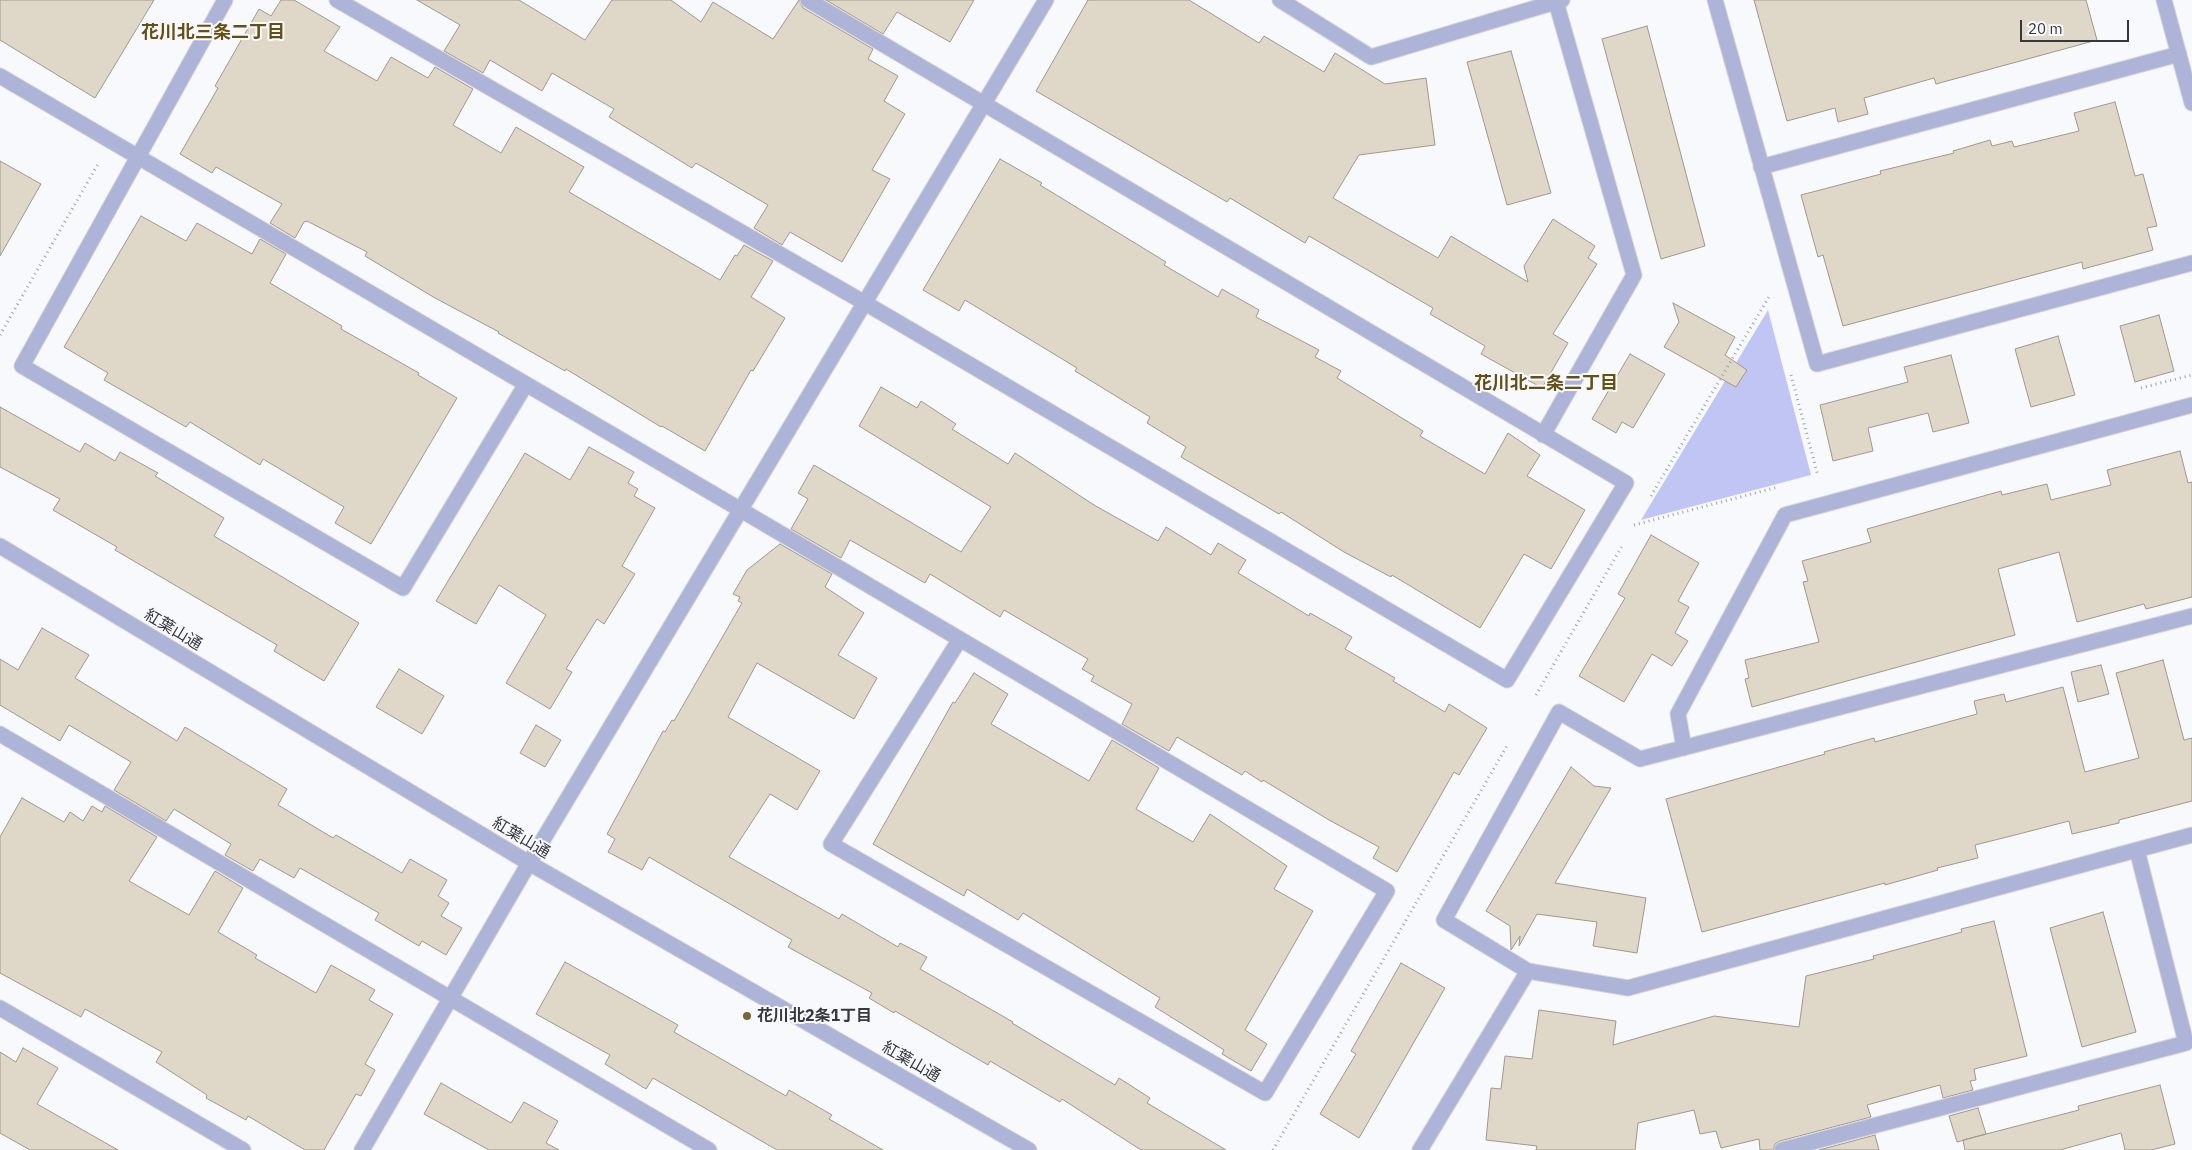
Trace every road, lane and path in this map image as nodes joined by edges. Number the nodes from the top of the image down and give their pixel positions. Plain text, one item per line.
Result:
1 (225, 0) edge
2 (337, 0) edge
3 (808, 0) edge
4 (1046, 0) edge
5 (1280, 0) edge
6 (1715, 0) edge
7 (2164, 0) edge
8 (1559, 1) edge
9 (2179, 54) junction
10 (1, 80) edge
11 (2192, 103) edge
12 (984, 105) junction
13 (138, 157) junction
14 (99, 163) dead end
15 (1761, 167) junction
16 (2192, 264) edge
17 (865, 303) junction
18 (0, 335) edge
19 (526, 384) junction
20 (2192, 405) edge
21 (1543, 435) junction
22 (741, 510) junction
23 (0, 546) edge
24 (2192, 616) edge
25 (960, 639) junction
26 (1507, 680) junction
27 (1559, 712) junction
28 (0, 734) edge
29 (1684, 748) junction
30 (2192, 835) edge
31 (2137, 850) junction
32 (529, 863) junction
33 (1387, 891) junction
34 (1444, 920) junction
35 (1528, 971) junction
36 (451, 999) junction
37 (0, 1008) edge
38 (243, 1150) edge
39 (362, 1150) edge
40 (709, 1150) edge
41 (1029, 1150) edge
42 (1420, 1150) edge
43 (1782, 1150) edge

1 - 13 street
2 - 17 street
3 - 12 street
4 - 12 street
5 - 8 street
6 - 15 street
7 - 9 street
8 - 21 street
9 - 11 street
9 - 15 street
10 - 13 street
12 - 17 street
12 - 21 street
13 - 19 street
13 - 19 street
14 - 18 path
15 - 16 street
17 - 22 street
17 - 26 street
19 - 22 street
20 - 29 street
21 - 26 street
22 - 25 street
22 - 32 street
23 - 32 street, 紅葉山通
24 - 29 street
25 - 33 street
25 - 33 street
26 - 27 path
27 - 29 street
27 - 34 street
28 - 36 street
30 - 31 street
31 - 35 street
31 - 43 street
32 - 36 street
32 - 41 street, 紅葉山通
33 - 34 path
34 - 35 street
35 - 42 street
36 - 39 street
36 - 40 street
37 - 38 street

